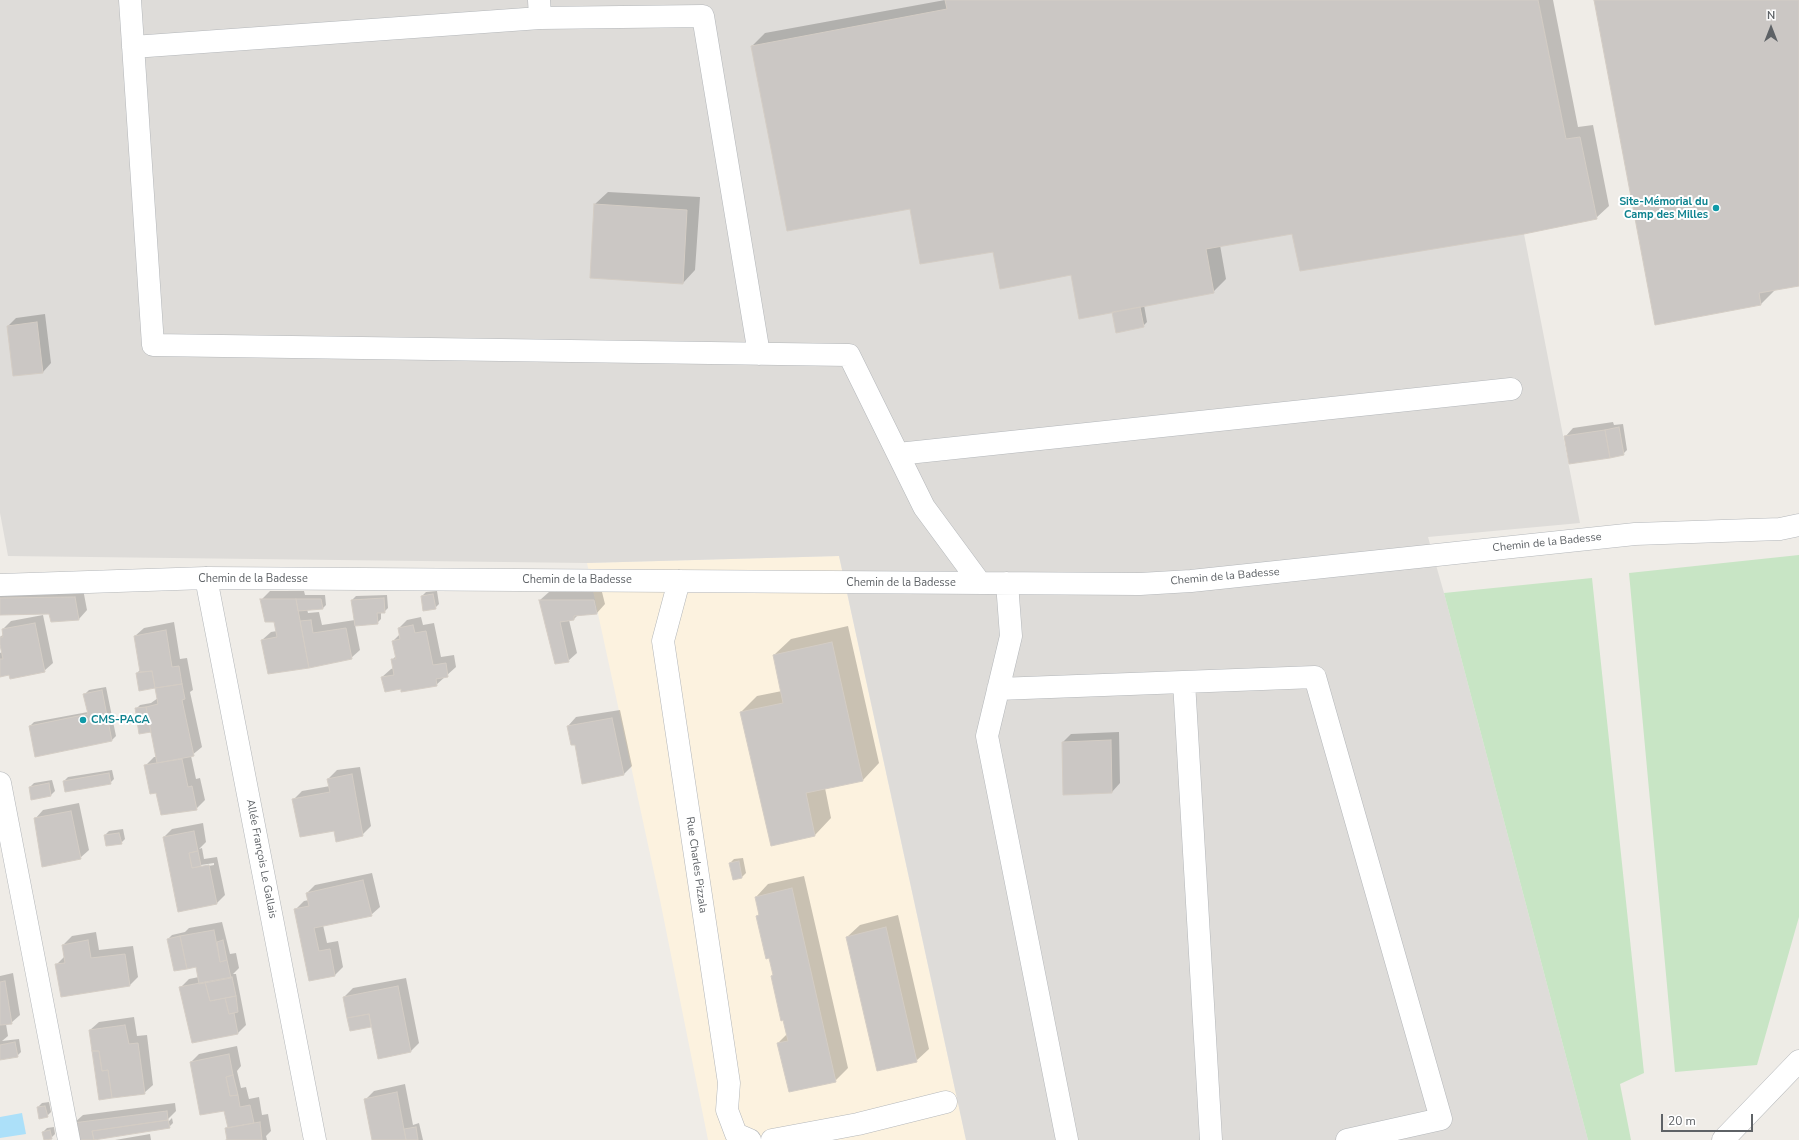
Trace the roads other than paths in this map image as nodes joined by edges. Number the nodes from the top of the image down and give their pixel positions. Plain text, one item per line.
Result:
1 (130, 0) edge
2 (540, 9) edge
3 (133, 47) junction
4 (759, 354) junction
5 (1510, 389) dead end
6 (898, 454) junction
7 (1799, 525) edge
8 (206, 578) junction
9 (679, 581) junction
10 (980, 583) junction
11 (1007, 583) junction
12 (0, 585) edge
13 (1184, 682) junction
14 (998, 689) junction
15 (0, 783) edge
16 (1799, 1061) edge
17 (946, 1102) dead end
18 (860, 1132) edge
19 (69, 1140) edge
20 (315, 1140) edge
21 (750, 1140) edge
22 (776, 1140) edge
23 (1067, 1140) edge
24 (1211, 1140) edge
25 (1347, 1140) edge
26 (1723, 1140) edge

1 - 3 street
2 - 3 street
2 - 4 street
3 - 4 street
4 - 6 street
5 - 6 street
6 - 10 street
7 - 11 street, Chemin de la Badesse
8 - 9 street, Chemin de la Badesse
8 - 12 street, Chemin de la Badesse
8 - 20 street, Allée François Le Gallais
9 - 10 street, Chemin de la Badesse
9 - 21 street, Rue Charles Pizzala
10 - 11 street, Chemin de la Badesse
11 - 14 street
13 - 14 street
13 - 24 street
13 - 25 street
14 - 23 street
15 - 19 street
16 - 26 street
17 - 18 street
18 - 22 street

